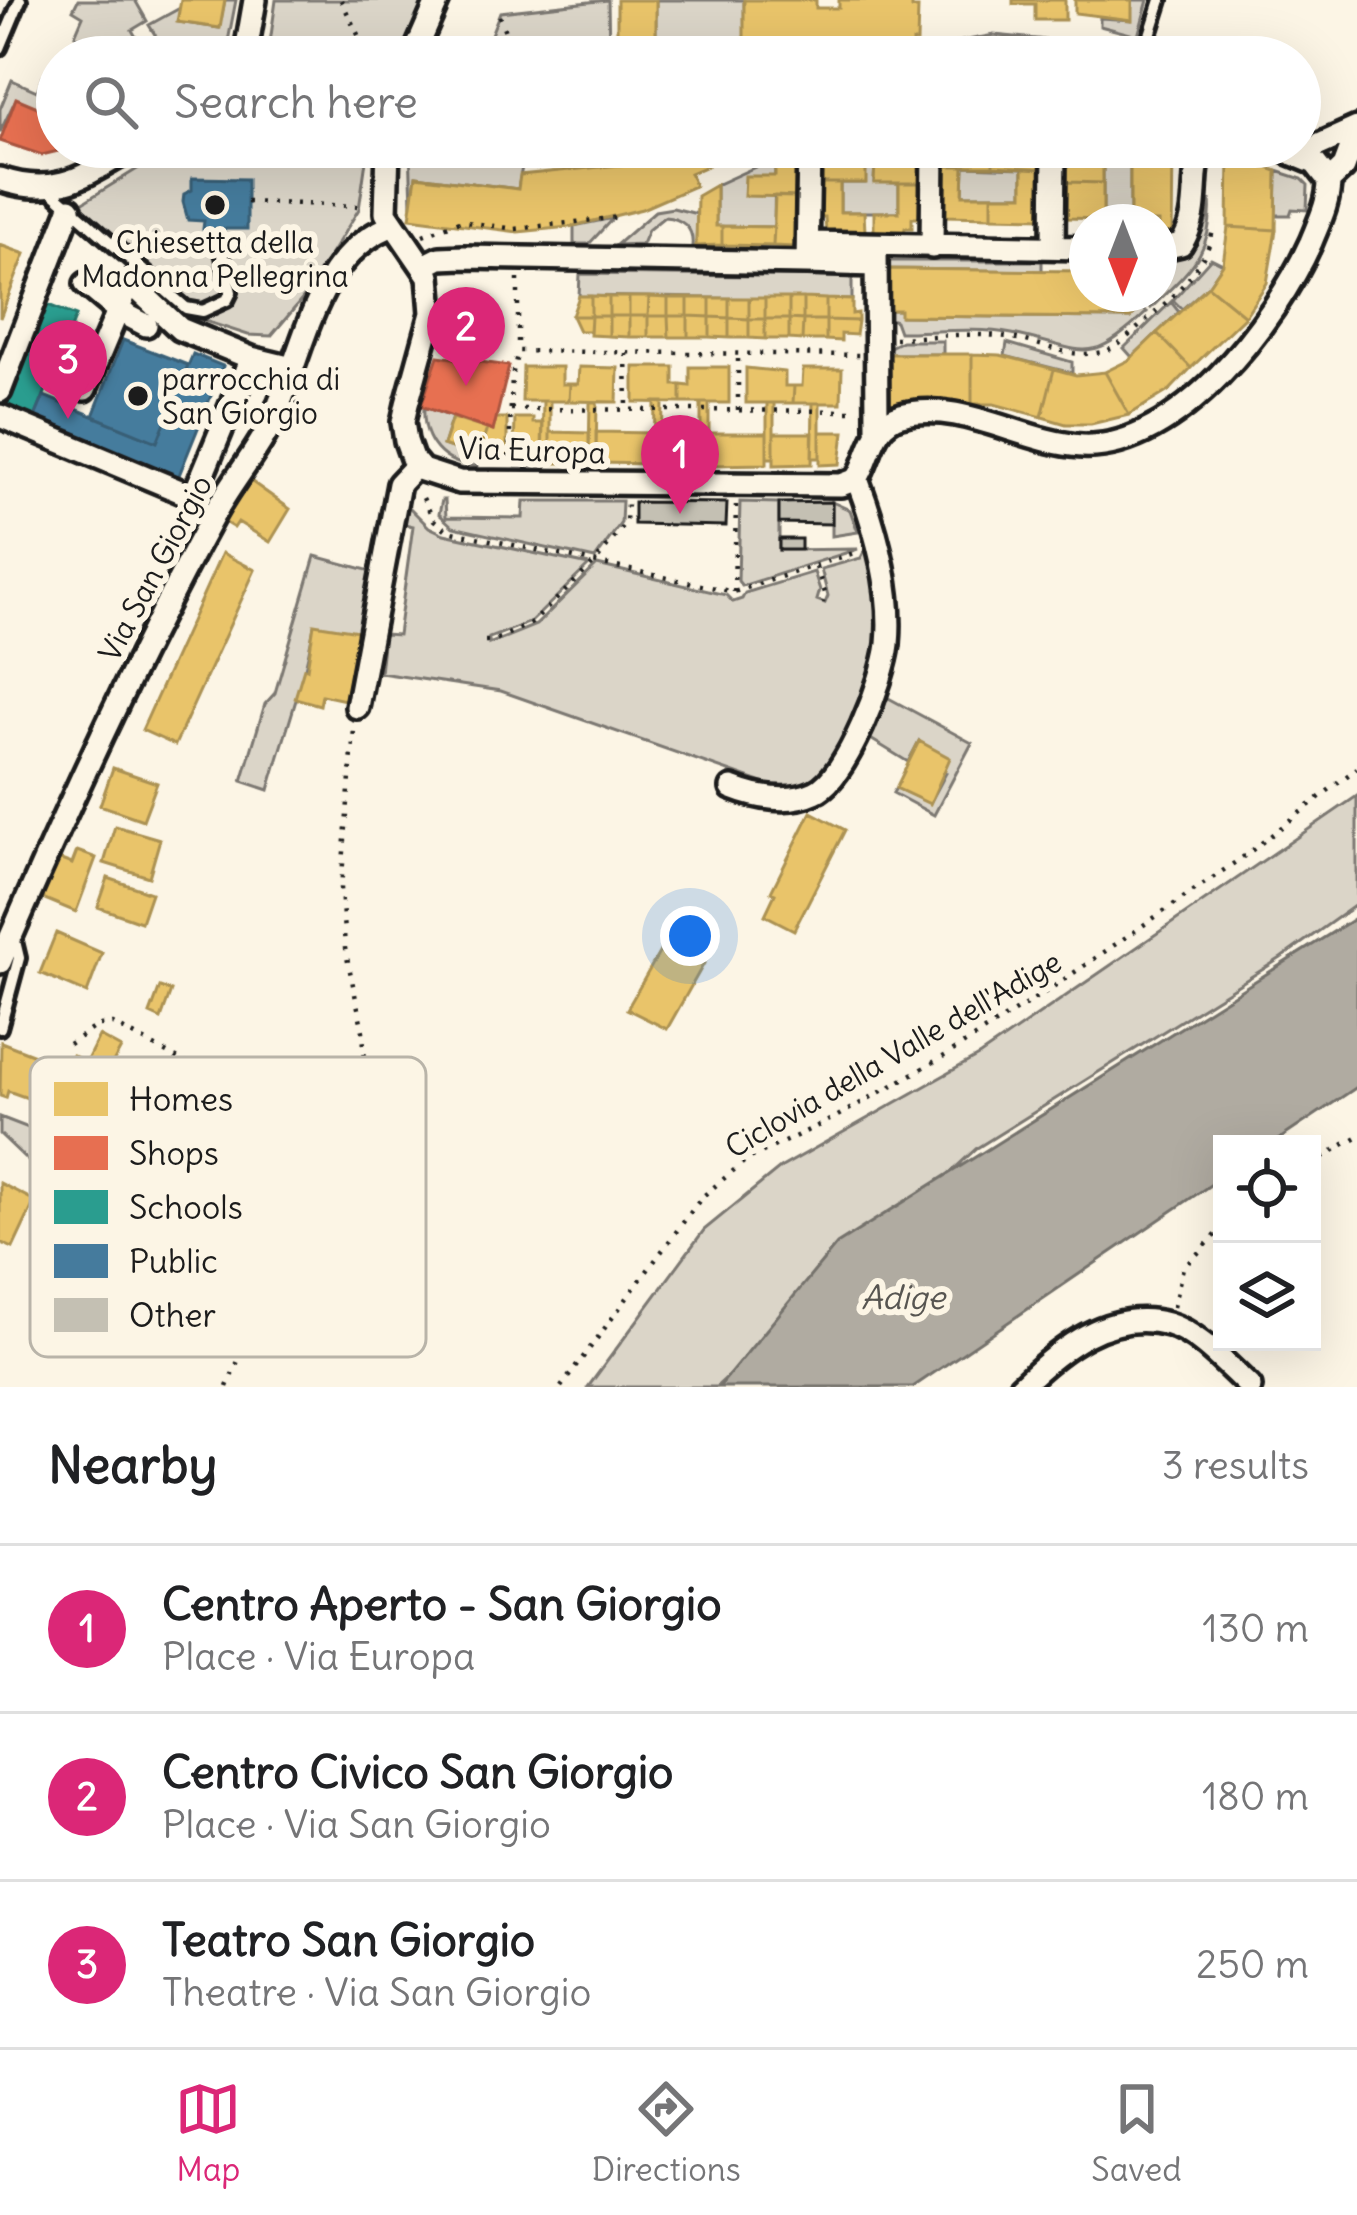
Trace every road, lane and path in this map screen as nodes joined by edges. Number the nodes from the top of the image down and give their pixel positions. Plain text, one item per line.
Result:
1 (20, 0) edge
2 (255, 0) edge
3 (341, 0) edge
4 (439, 0) edge
5 (1160, 0) edge
6 (499, 16) dead end
7 (249, 36) edge
8 (359, 36) edge
9 (423, 36) edge
10 (507, 36) edge
11 (1149, 36) edge
12 (0, 48) edge
13 (1357, 130) edge
14 (1321, 141) edge
15 (96, 168) edge
16 (387, 168) edge
17 (808, 168) edge
18 (933, 168) edge
19 (1054, 168) edge
20 (1196, 168) edge
21 (1319, 168) edge
22 (0, 179) edge
23 (1329, 181) junction
24 (48, 188) junction
25 (247, 202) dead end
26 (357, 206) dead end
27 (70, 209) junction
28 (620, 217) dead end
29 (1214, 218) dead end
30 (392, 226) junction
31 (423, 235) dead end
32 (1177, 236) edge
33 (932, 247) junction
34 (1053, 248) junction
35 (1069, 248) edge
36 (222, 252) dead end
37 (876, 255) junction
38 (802, 256) junction
39 (424, 266) junction
40 (518, 269) dead end
41 (86, 284) dead end
42 (117, 310) junction
43 (146, 325) dead end
44 (877, 346) junction
45 (518, 351) junction
46 (626, 353) junction
47 (738, 354) junction
48 (251, 358) junction
49 (292, 368) junction
50 (85, 389) dead end
51 (0, 392) edge
52 (510, 409) junction
53 (627, 410) junction
54 (738, 410) junction
55 (0, 416) edge
56 (877, 420) junction
57 (509, 457) dead end
58 (420, 467) junction
59 (857, 479) junction
60 (627, 497) dead end
61 (423, 498) dead end
62 (736, 498) dead end
63 (872, 518) junction
64 (596, 561) junction
65 (816, 567) junction
66 (734, 592) junction
67 (824, 602) dead end
68 (485, 641) dead end
69 (357, 707) joint
70 (1357, 769) edge
71 (732, 788) dead end
72 (12, 934) junction
73 (0, 962) edge
74 (0, 1028) edge
75 (69, 1044) dead end
76 (175, 1057) edge
77 (365, 1057) edge
78 (1357, 1137) edge
79 (1321, 1157) edge
80 (1213, 1238) edge
81 (1168, 1324) junction
82 (240, 1357) edge
83 (227, 1387) edge
84 (561, 1387) edge
85 (1020, 1387) edge
86 (1250, 1387) edge

1 - 12 lane
2 - 7 street
3 - 8 path
4 - 9 street
5 - 11 lane
6 - 10 path
13 - 14 street
13 - 23 street
15 - 24 street
16 - 30 street
17 - 38 street
18 - 33 street
19 - 34 street
20 - 32 street
21 - 23 street
22 - 24 street
23 - 56 street
24 - 27 lane
25 - 26 path
27 - 36 lane
27 - 51 street
28 - 31 path
29 - 44 path
30 - 39 street
30 - 49 street, Via San Giorgio
33 - 34 street
33 - 37 street
34 - 35 street
37 - 38 street
37 - 44 street
38 - 39 street
39 - 58 street
40 - 45 path
41 - 42 street
42 - 43 street
42 - 48 street
42 - 50 street
44 - 47 path
44 - 56 street
45 - 46 path
45 - 52 path
46 - 47 path
46 - 53 path
47 - 54 path
48 - 49 street
48 - 55 street
49 - 72 street, Via San Giorgio
52 - 53 path
52 - 57 path
53 - 54 path
54 - 56 path
56 - 59 street
58 - 59 street, Via Europa
58 - 69 street
59 - 63 street
60 - 64 path
61 - 64 path
62 - 66 path
63 - 65 path
63 - 71 street
64 - 66 path
64 - 68 path
65 - 66 path
65 - 67 path
69 - 77 path
70 - 84 path, Ciclovia della Valle dell'Adige
72 - 73 street, Via San Giorgio
72 - 74 lane
75 - 76 path
78 - 79 path
80 - 81 path
81 - 85 street
81 - 86 street
82 - 83 path

